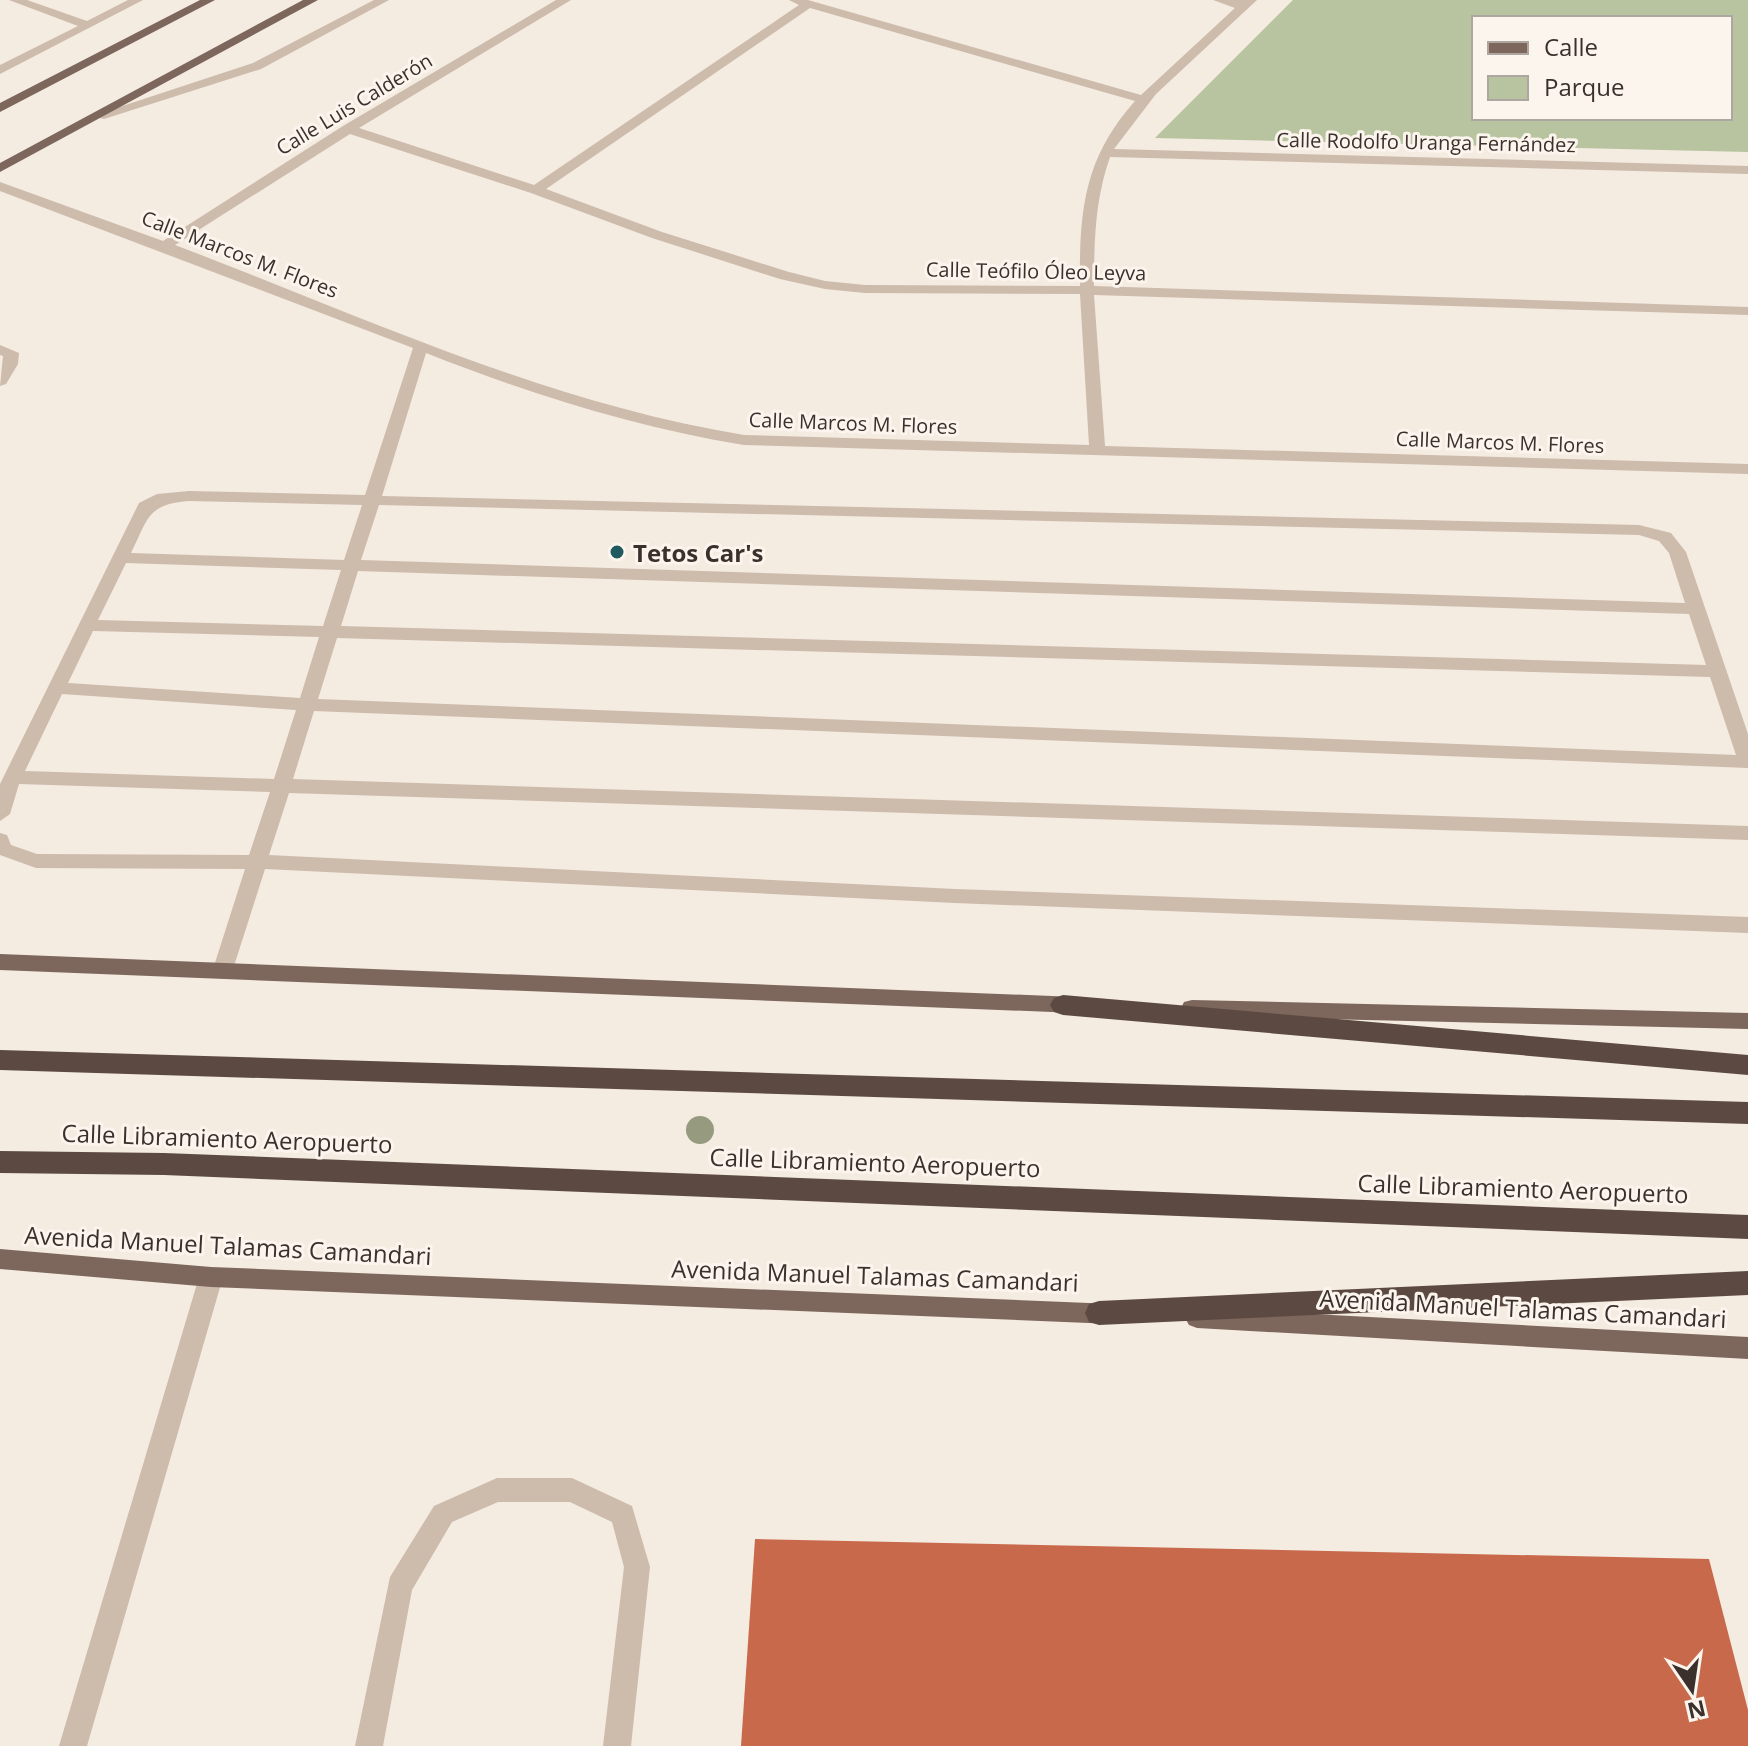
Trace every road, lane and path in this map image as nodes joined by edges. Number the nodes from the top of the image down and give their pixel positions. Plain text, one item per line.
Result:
1 (15, 0) edge
2 (137, 0) edge
3 (209, 0) edge
4 (312, 0) edge
5 (383, 0) edge
6 (565, 0) edge
7 (1219, 0) edge
8 (802, 2) edge
9 (1247, 3) edge
10 (88, 25) junction
11 (0, 70) edge
12 (1144, 100) junction
13 (0, 108) edge
14 (99, 116) junction
15 (348, 129) junction
16 (1104, 153) junction
17 (0, 168) edge
18 (1748, 170) edge
19 (0, 186) edge
20 (536, 190) junction
21 (166, 245) junction
22 (1087, 290) junction
23 (1748, 311) edge
24 (421, 346) junction
25 (0, 350) edge
26 (0, 381) edge
27 (1097, 450) junction
28 (1748, 469) edge
29 (372, 501) junction
30 (122, 558) junction
31 (351, 568) junction
32 (1696, 609) junction
33 (88, 625) junction
34 (331, 630) junction
35 (1716, 671) junction
36 (56, 688) junction
37 (308, 705) junction
38 (1748, 762) edge
39 (12, 777) junction
40 (282, 784) junction
41 (0, 814) edge
42 (1748, 833) edge
43 (0, 840) edge
44 (258, 862) junction
45 (1748, 925) edge
46 (0, 962) edge
47 (223, 969) junction
48 (1063, 1005) junction
49 (1748, 1021) edge
50 (0, 1060) edge
51 (1748, 1065) edge
52 (1748, 1113) edge
53 (0, 1162) edge
54 (1748, 1227) edge
55 (0, 1259) edge
56 (211, 1277) junction
57 (1748, 1283) edge
58 (1099, 1313) junction
59 (1748, 1348) edge
60 (73, 1746) edge
61 (369, 1746) edge
62 (617, 1746) edge

1 - 10 street
2 - 10 street
3 - 13 main road
4 - 14 main road
5 - 14 street
6 - 15 street, Calle Luis Calderón
7 - 9 street
8 - 12 street
8 - 20 street
9 - 12 street
10 - 11 street
12 - 16 street
14 - 17 main road
15 - 20 street, Calle Teófilo Óleo Leyva
15 - 21 street, Calle Luis Calderón
16 - 18 street, Calle Rodolfo Uranga Fernández
16 - 22 street
19 - 21 street, Calle Marcos M. Flores
20 - 22 street, Calle Teófilo Óleo Leyva
21 - 24 street, Calle Marcos M. Flores
22 - 23 street, Calle Teófilo Óleo Leyva
22 - 27 street
24 - 27 street, Calle Marcos M. Flores
24 - 29 street
25 - 26 street
27 - 28 street, Calle Marcos M. Flores
29 - 30 street
29 - 31 street
29 - 32 street
30 - 31 street
30 - 33 street
31 - 32 street
31 - 34 street
32 - 35 street
33 - 34 street
33 - 36 street
34 - 35 street
34 - 37 street
35 - 38 street
36 - 37 street
36 - 39 street
37 - 38 street
37 - 40 street
39 - 40 street
39 - 41 street
40 - 42 street
40 - 44 street
43 - 44 street
44 - 45 street
44 - 47 street
46 - 47 main road
47 - 48 main road
48 - 49 main road
48 - 51 highway
50 - 52 highway
53 - 54 highway, Calle Libramiento Aeropuerto
55 - 56 main road, Avenida Manuel Talamas Camandari
56 - 58 main road, Avenida Manuel Talamas Camandari
56 - 60 street
57 - 58 highway
58 - 59 main road, Avenida Manuel Talamas Camandari
61 - 62 street

